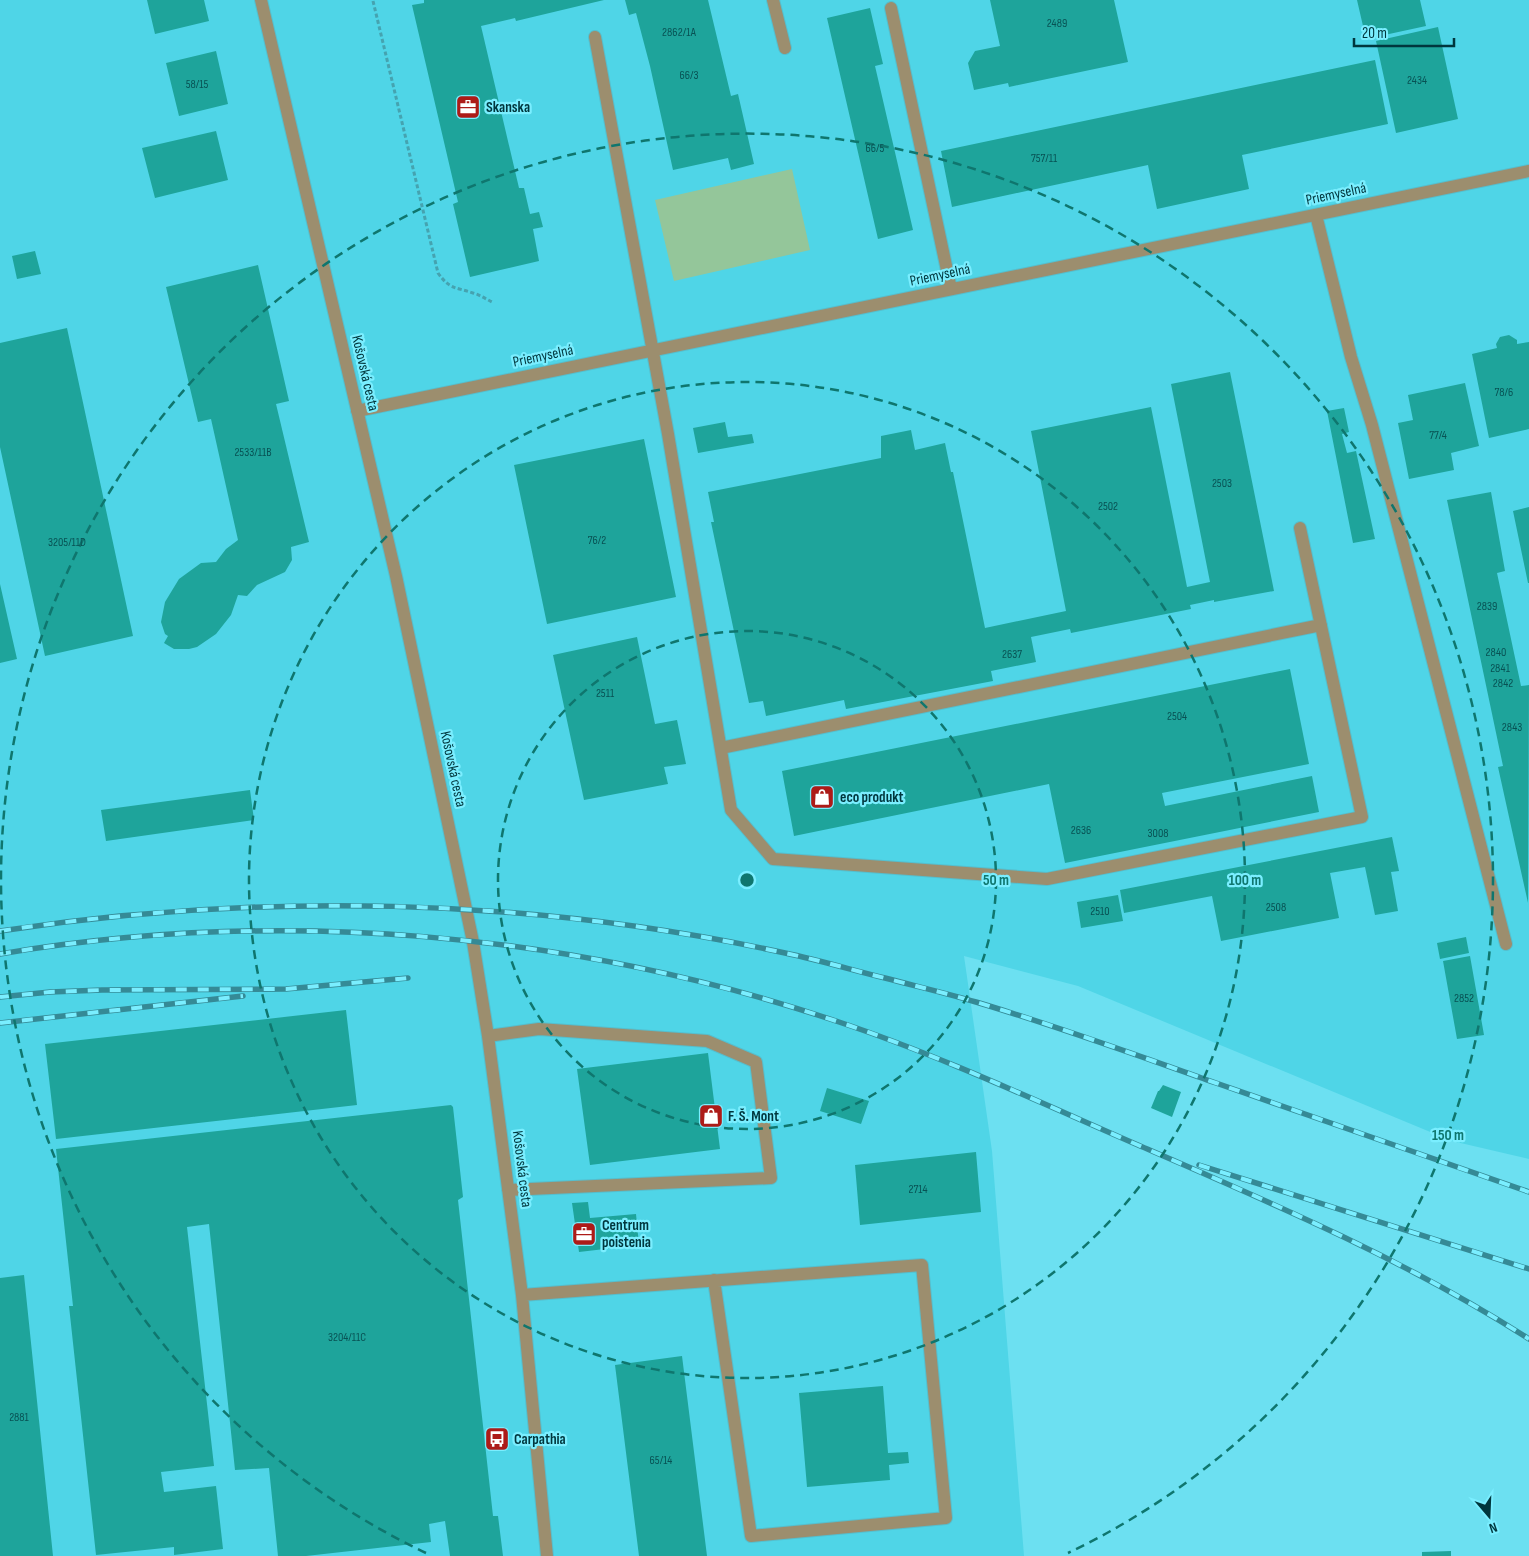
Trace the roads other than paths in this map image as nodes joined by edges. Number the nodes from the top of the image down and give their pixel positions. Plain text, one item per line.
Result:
1 (261, 0) edge
2 (773, 0) edge
3 (891, 8) dead end
4 (595, 37) dead end
5 (785, 48) dead end
6 (1529, 171) edge
7 (1316, 215) junction
8 (951, 289) junction
9 (653, 350) junction
10 (357, 411) junction
11 (1300, 528) dead end
12 (1321, 626) junction
13 (721, 748) junction
14 (1506, 944) dead end
15 (488, 1036) junction
16 (508, 1190) junction
17 (714, 1280) junction
18 (522, 1294) junction
19 (547, 1556) edge

1 - 10 street, Košovská cesta
2 - 5 street
3 - 8 street
4 - 9 street
6 - 7 street, Priemyselná
7 - 8 street, Priemyselná
7 - 14 street
8 - 9 street, Priemyselná
9 - 10 street, Priemyselná
9 - 13 street
10 - 15 street, Košovská cesta
11 - 12 street
12 - 13 street
12 - 13 street
15 - 16 street, Košovská cesta
15 - 16 street
16 - 18 street, Košovská cesta
17 - 17 street
17 - 18 street
18 - 19 street, Košovská cesta

